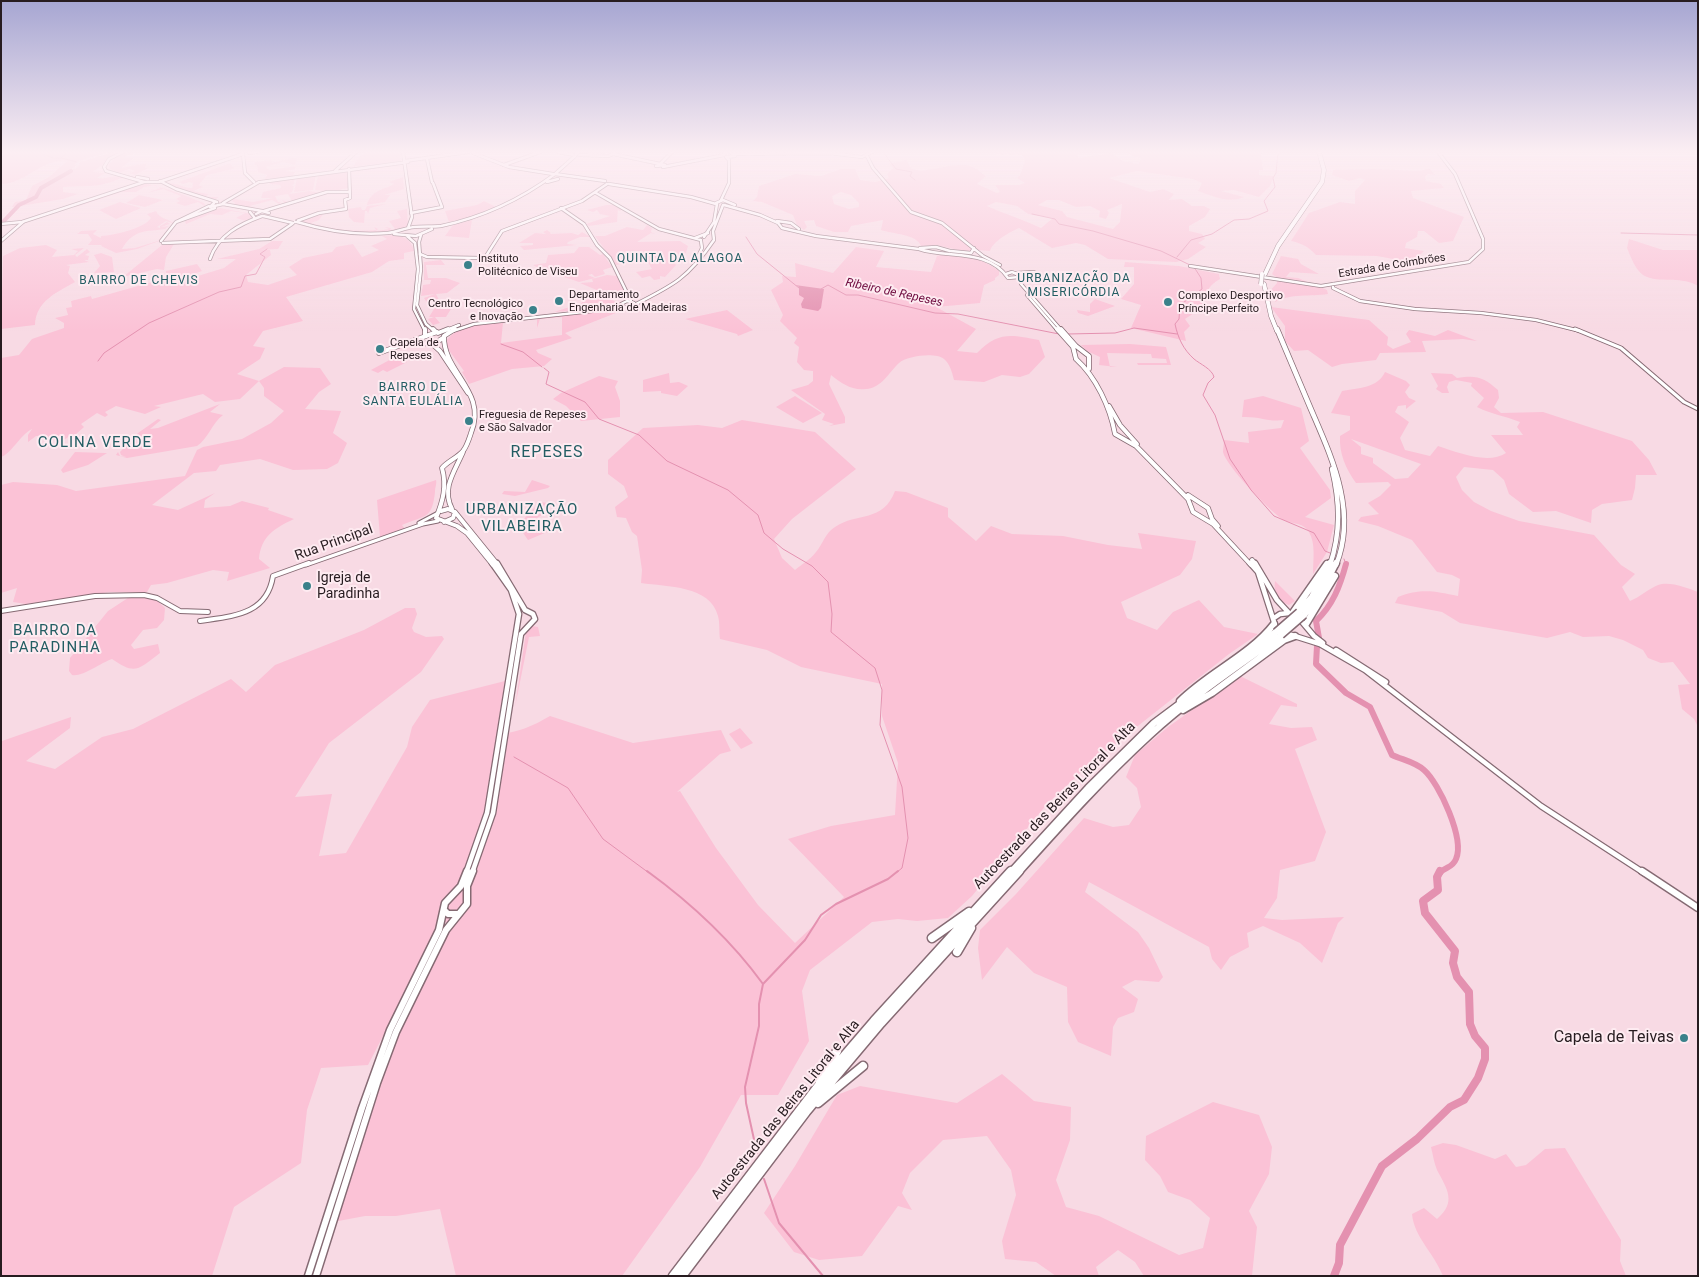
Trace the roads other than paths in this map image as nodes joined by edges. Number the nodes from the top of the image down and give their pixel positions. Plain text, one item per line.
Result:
1 (52, 212) edge
2 (52, 212) edge
3 (201, 212) edge
4 (205, 212) edge
5 (247, 212) edge
6 (262, 212) edge
7 (269, 212) joint
8 (327, 212) edge
9 (411, 212) edge
10 (489, 212) edge
11 (489, 212) edge
12 (557, 212) edge
13 (558, 212) edge
14 (567, 212) edge
15 (629, 212) edge
16 (716, 212) edge
17 (722, 212) edge
18 (748, 212) edge
19 (757, 212) edge
20 (913, 212) edge
21 (1302, 212) edge
22 (1472, 212) edge
23 (719, 214) joint
24 (255, 216) junction
25 (262, 216) junction
26 (412, 217) junction
27 (181, 221) junction
28 (22, 222) junction
29 (295, 222) junction
30 (786, 222) junction
31 (5, 224) edge
32 (793, 225) junction
33 (780, 226) junction
34 (421, 227) junction
35 (788, 228) junction
36 (406, 229) junction
37 (422, 233) junction
38 (708, 233) junction
39 (405, 235) junction
40 (689, 238) junction
41 (695, 238) junction
42 (702, 240) junction
43 (713, 240) junction
44 (1, 241) edge
45 (164, 241) junction
46 (220, 241) junction
47 (932, 247) junction
48 (940, 248) junction
49 (974, 248) junction
50 (928, 251) junction
51 (951, 251) junction
52 (939, 253) junction
53 (420, 254) junction
54 (210, 259) dead end
55 (481, 259) junction
56 (421, 263) junction
57 (1000, 265) junction
58 (1190, 266) dead end
59 (1006, 274) junction
60 (1017, 275) junction
61 (1010, 279) junction
62 (1262, 284) junction
63 (1333, 284) junction
64 (1322, 285) junction
65 (1327, 285) junction
66 (1333, 288) junction
67 (1342, 293) junction
68 (630, 300) junction
69 (621, 304) junction
70 (634, 305) junction
71 (625, 307) junction
72 (428, 326) junction
73 (447, 328) junction
74 (437, 332) junction
75 (425, 336) junction
76 (443, 337) junction
77 (429, 343) junction
78 (1075, 354) junction
79 (1086, 354) junction
80 (1076, 359) junction
81 (1088, 360) junction
82 (473, 400) junction
83 (1698, 410) edge
84 (1115, 430) junction
85 (1124, 430) junction
86 (1129, 434) junction
87 (1121, 437) junction
88 (464, 449) junction
89 (447, 463) junction
90 (459, 464) junction
91 (456, 470) junction
92 (444, 473) junction
93 (1202, 504) junction
94 (1192, 506) junction
95 (453, 511) junction
96 (439, 512) junction
97 (1210, 512) junction
98 (1200, 516) junction
99 (439, 522) junction
100 (403, 530) junction
101 (1333, 556) junction
102 (1338, 564) junction
103 (1299, 605) junction
104 (1280, 606) junction
105 (253, 608) joint
106 (1, 611) edge
107 (208, 612) joint
108 (530, 613) junction
109 (1290, 613) junction
110 (1301, 613) junction
111 (517, 620) junction
112 (200, 621) joint
113 (1274, 621) junction
114 (530, 624) junction
115 (1306, 627) junction
116 (1296, 636) junction
117 (1176, 710) junction
118 (1446, 732) junction
119 (454, 895) junction
120 (467, 898) junction
121 (979, 905) junction
122 (1698, 908) edge
123 (444, 910) junction
124 (458, 914) junction
125 (975, 920) junction
126 (932, 938) dead end
127 (957, 952) dead end
128 (837, 1051) dead end
129 (863, 1066) dead end
130 (819, 1085) junction
131 (806, 1112) junction
132 (308, 1276) edge
133 (316, 1276) edge
134 (673, 1276) edge
135 (682, 1276) edge

1 - 28 main road
2 - 28 main road
3 - 27 street
4 - 27 street
5 - 24 main road
6 - 24 main road
7 - 25 main road
7 - 29 main road
8 - 29 street
9 - 26 main road
10 - 34 main road
11 - 37 main road
12 - 55 street
13 - 55 street
14 - 68 street
15 - 40 street
16 - 38 main road
17 - 23 main road
18 - 33 main road
19 - 30 main road
20 - 49 street
21 - 62 highway, Autoestrada das Beiras Litoral e Alta, bridge
22 - 63 street, Estrada de Coimbrões
23 - 43 main road
24 - 25 main road
24 - 25 street
24 - 46 street
25 - 29 main road
26 - 34 main road
26 - 36 main road
27 - 45 street
27 - 45 street
28 - 31 main road
28 - 31 main road
28 - 44 street
29 - 36 main road
29 - 39 main road
29 - 46 street
30 - 32 main road
30 - 33 main road
32 - 35 main road
32 - 47 main road
33 - 35 main road
34 - 36 main road
34 - 37 main road
35 - 50 main road
36 - 39 main road
37 - 39 main road
37 - 53 main road
38 - 41 street
38 - 42 main road
39 - 75 main road
40 - 41 street
40 - 42 street
41 - 42 street
42 - 43 main road
42 - 68 main road
43 - 70 main road
45 - 46 street
46 - 54 street
47 - 48 main road
47 - 50 main road
48 - 51 main road
48 - 52 main road
49 - 51 street
49 - 57 street
50 - 52 main road
51 - 57 main road
52 - 59 main road
53 - 55 street
53 - 56 main road
55 - 56 street
56 - 72 main road
57 - 60 main road
58 - 64 street, Estrada de Coimbrões
59 - 60 main road
59 - 61 main road
60 - 60 street
60 - 61 main road
60 - 79 main road
61 - 78 main road
62 - 101 highway, Autoestrada das Beiras Litoral e Alta
62 - 102 highway, Autoestrada das Beiras Litoral e Alta
63 - 65 street, Estrada de Coimbrões
63 - 66 street
64 - 65 street, Estrada de Coimbrões
64 - 67 street
65 - 66 street
66 - 67 street
67 - 83 street
68 - 69 main road
68 - 70 main road
69 - 71 main road
69 - 73 main road
70 - 71 main road
71 - 76 main road
72 - 73 main road
72 - 74 main road
73 - 74 main road
74 - 75 main road
74 - 76 main road
75 - 77 main road
75 - 77 main road
76 - 77 main road
76 - 82 main road
77 - 82 main road
78 - 79 main road
78 - 80 main road
79 - 81 main road
80 - 81 main road
80 - 84 main road
81 - 85 main road
82 - 88 main road
84 - 85 main road
84 - 87 main road
85 - 86 main road
86 - 87 main road
86 - 93 main road
87 - 94 main road
88 - 89 main road
88 - 90 main road
89 - 90 main road
89 - 92 main road
90 - 91 main road
91 - 92 main road
91 - 95 main road
92 - 96 main road
93 - 94 main road
93 - 97 main road
94 - 98 main road
95 - 96 main road
95 - 99 main road
95 - 108 main road
96 - 99 main road
96 - 100 street
97 - 98 main road
97 - 104 main road
98 - 113 main road
99 - 100 street, Rua Principal
99 - 111 main road
100 - 105 street, Rua Principal
101 - 103 highway
101 - 110 highway, Autoestrada das Beiras Litoral e Alta
102 - 110 highway, Autoestrada das Beiras Litoral e Alta
102 - 115 highway
103 - 104 main road
103 - 109 highway
104 - 109 main road
105 - 112 street
106 - 107 street
107 - 112 street
108 - 111 main road
108 - 114 main road
109 - 113 main road
109 - 115 main road
110 - 117 highway, Autoestrada das Beiras Litoral e Alta, bridge
111 - 114 main road
111 - 119 main road
113 - 116 main road
113 - 117 highway
114 - 120 main road
115 - 116 main road
115 - 118 main road
116 - 117 highway
116 - 118 main road
117 - 121 highway, Autoestrada das Beiras Litoral e Alta
117 - 125 highway, Autoestrada das Beiras Litoral e Alta
118 - 122 main road
119 - 120 main road
119 - 123 main road
120 - 124 main road
121 - 126 highway
121 - 130 highway, Autoestrada das Beiras Litoral e Alta
123 - 124 main road
123 - 132 main road
124 - 133 main road
125 - 127 highway
125 - 131 highway, Autoestrada das Beiras Litoral e Alta
128 - 130 highway
129 - 131 highway
130 - 134 highway, Autoestrada das Beiras Litoral e Alta
131 - 135 highway, Autoestrada das Beiras Litoral e Alta

